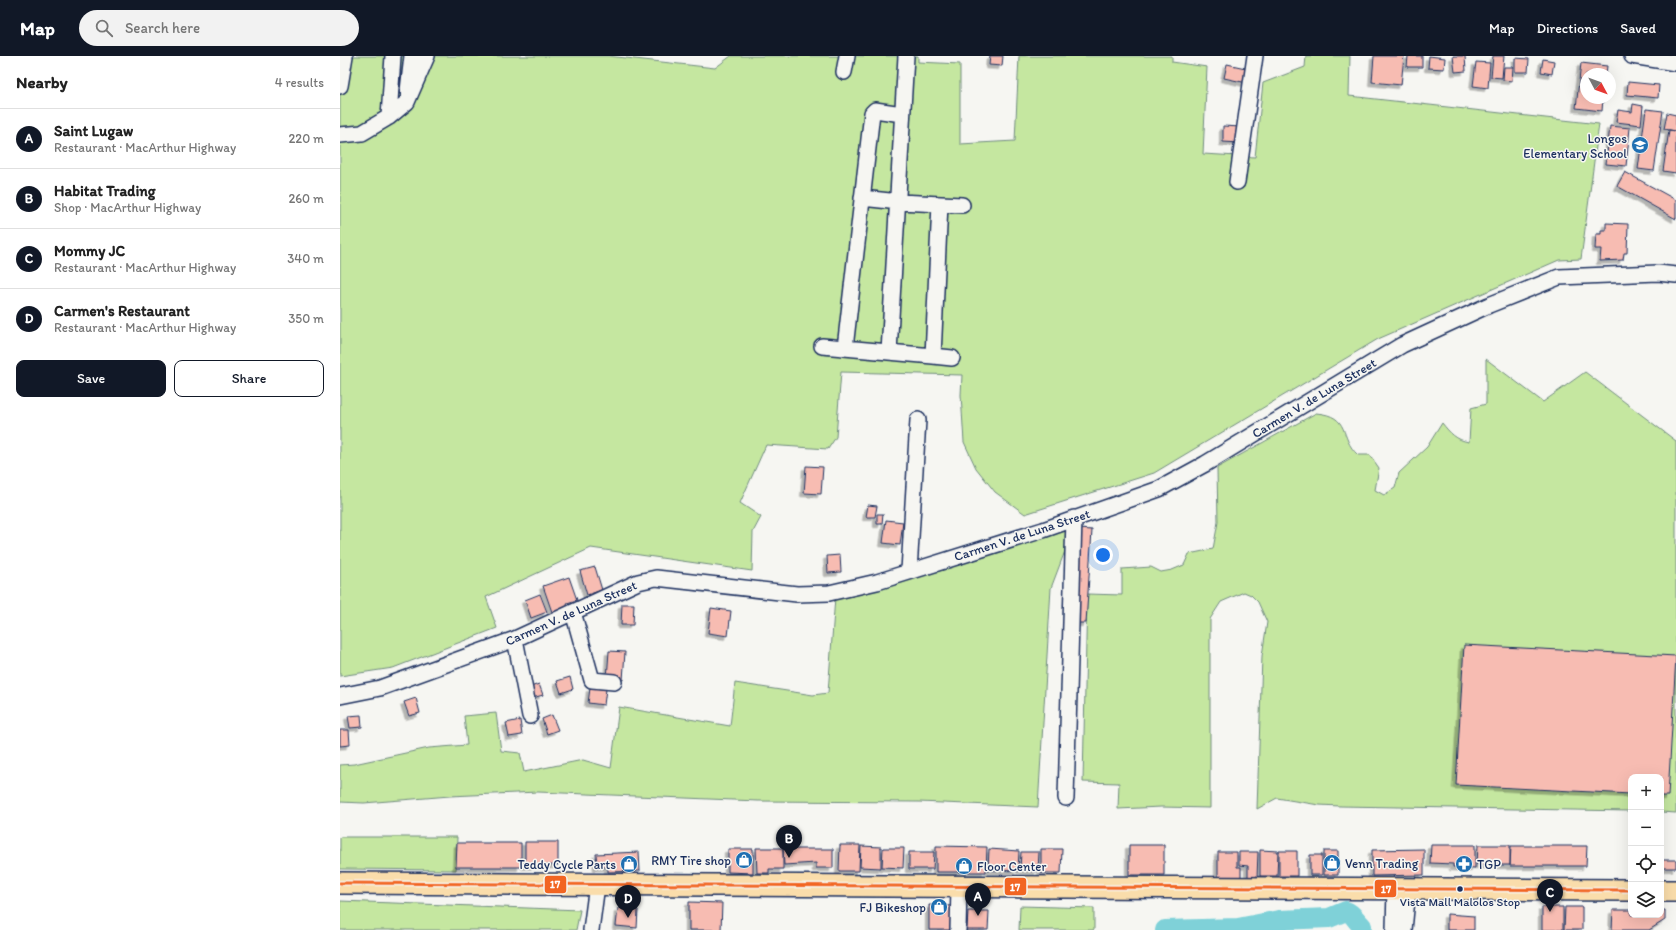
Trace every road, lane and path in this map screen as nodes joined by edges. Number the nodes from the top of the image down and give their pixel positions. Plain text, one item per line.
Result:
1 (345, 56) edge
2 (393, 56) edge
3 (412, 56) edge
4 (427, 56) edge
5 (847, 56) edge
6 (906, 56) edge
7 (1255, 56) edge
8 (1632, 56) edge
9 (1676, 62) edge
10 (844, 72) dead end
11 (340, 86) edge
12 (407, 102) junction
13 (902, 114) junction
14 (389, 117) junction
15 (340, 135) edge
16 (1237, 182) dead end
17 (862, 198) junction
18 (898, 202) junction
19 (940, 204) junction
20 (962, 205) dead end
21 (1676, 275) edge
22 (822, 346) dead end
23 (844, 348) junction
24 (889, 352) junction
25 (933, 356) junction
26 (952, 358) dead end
27 (918, 420) dead end
28 (1074, 518) junction
29 (909, 571) junction
30 (572, 612) junction
31 (515, 639) junction
32 (614, 682) dead end
33 (340, 696) edge
34 (530, 716) dead end
35 (1066, 798) dead end
36 (340, 883) edge
37 (597, 885) junction
38 (960, 886) junction
39 (1401, 889) junction
40 (1628, 890) edge
41 (1664, 891) edge
42 (1676, 891) edge
43 (591, 930) edge
44 (958, 930) edge
45 (1394, 930) edge
46 (1404, 930) edge

1 - 11 street
2 - 14 street
3 - 12 street
4 - 12 street
5 - 10 street
6 - 13 street
7 - 16 street
8 - 9 street
12 - 14 street
13 - 17 street
13 - 18 street
14 - 15 street
17 - 18 street
17 - 23 street
18 - 19 street
18 - 24 street
19 - 20 street
19 - 25 street
21 - 28 street, Carmen V. de Luna Street
22 - 23 street
23 - 24 street
24 - 25 street
25 - 26 street
27 - 29 street
28 - 29 street, Carmen V. de Luna Street
28 - 35 street
29 - 30 street, Carmen V. de Luna Street
30 - 31 street, Carmen V. de Luna Street
30 - 32 street
31 - 33 street, Carmen V. de Luna Street
31 - 34 street
36 - 37 highway
37 - 38 highway
37 - 43 street
38 - 39 highway
38 - 44 street
39 - 40 highway
39 - 45 street
39 - 46 street
41 - 42 highway

